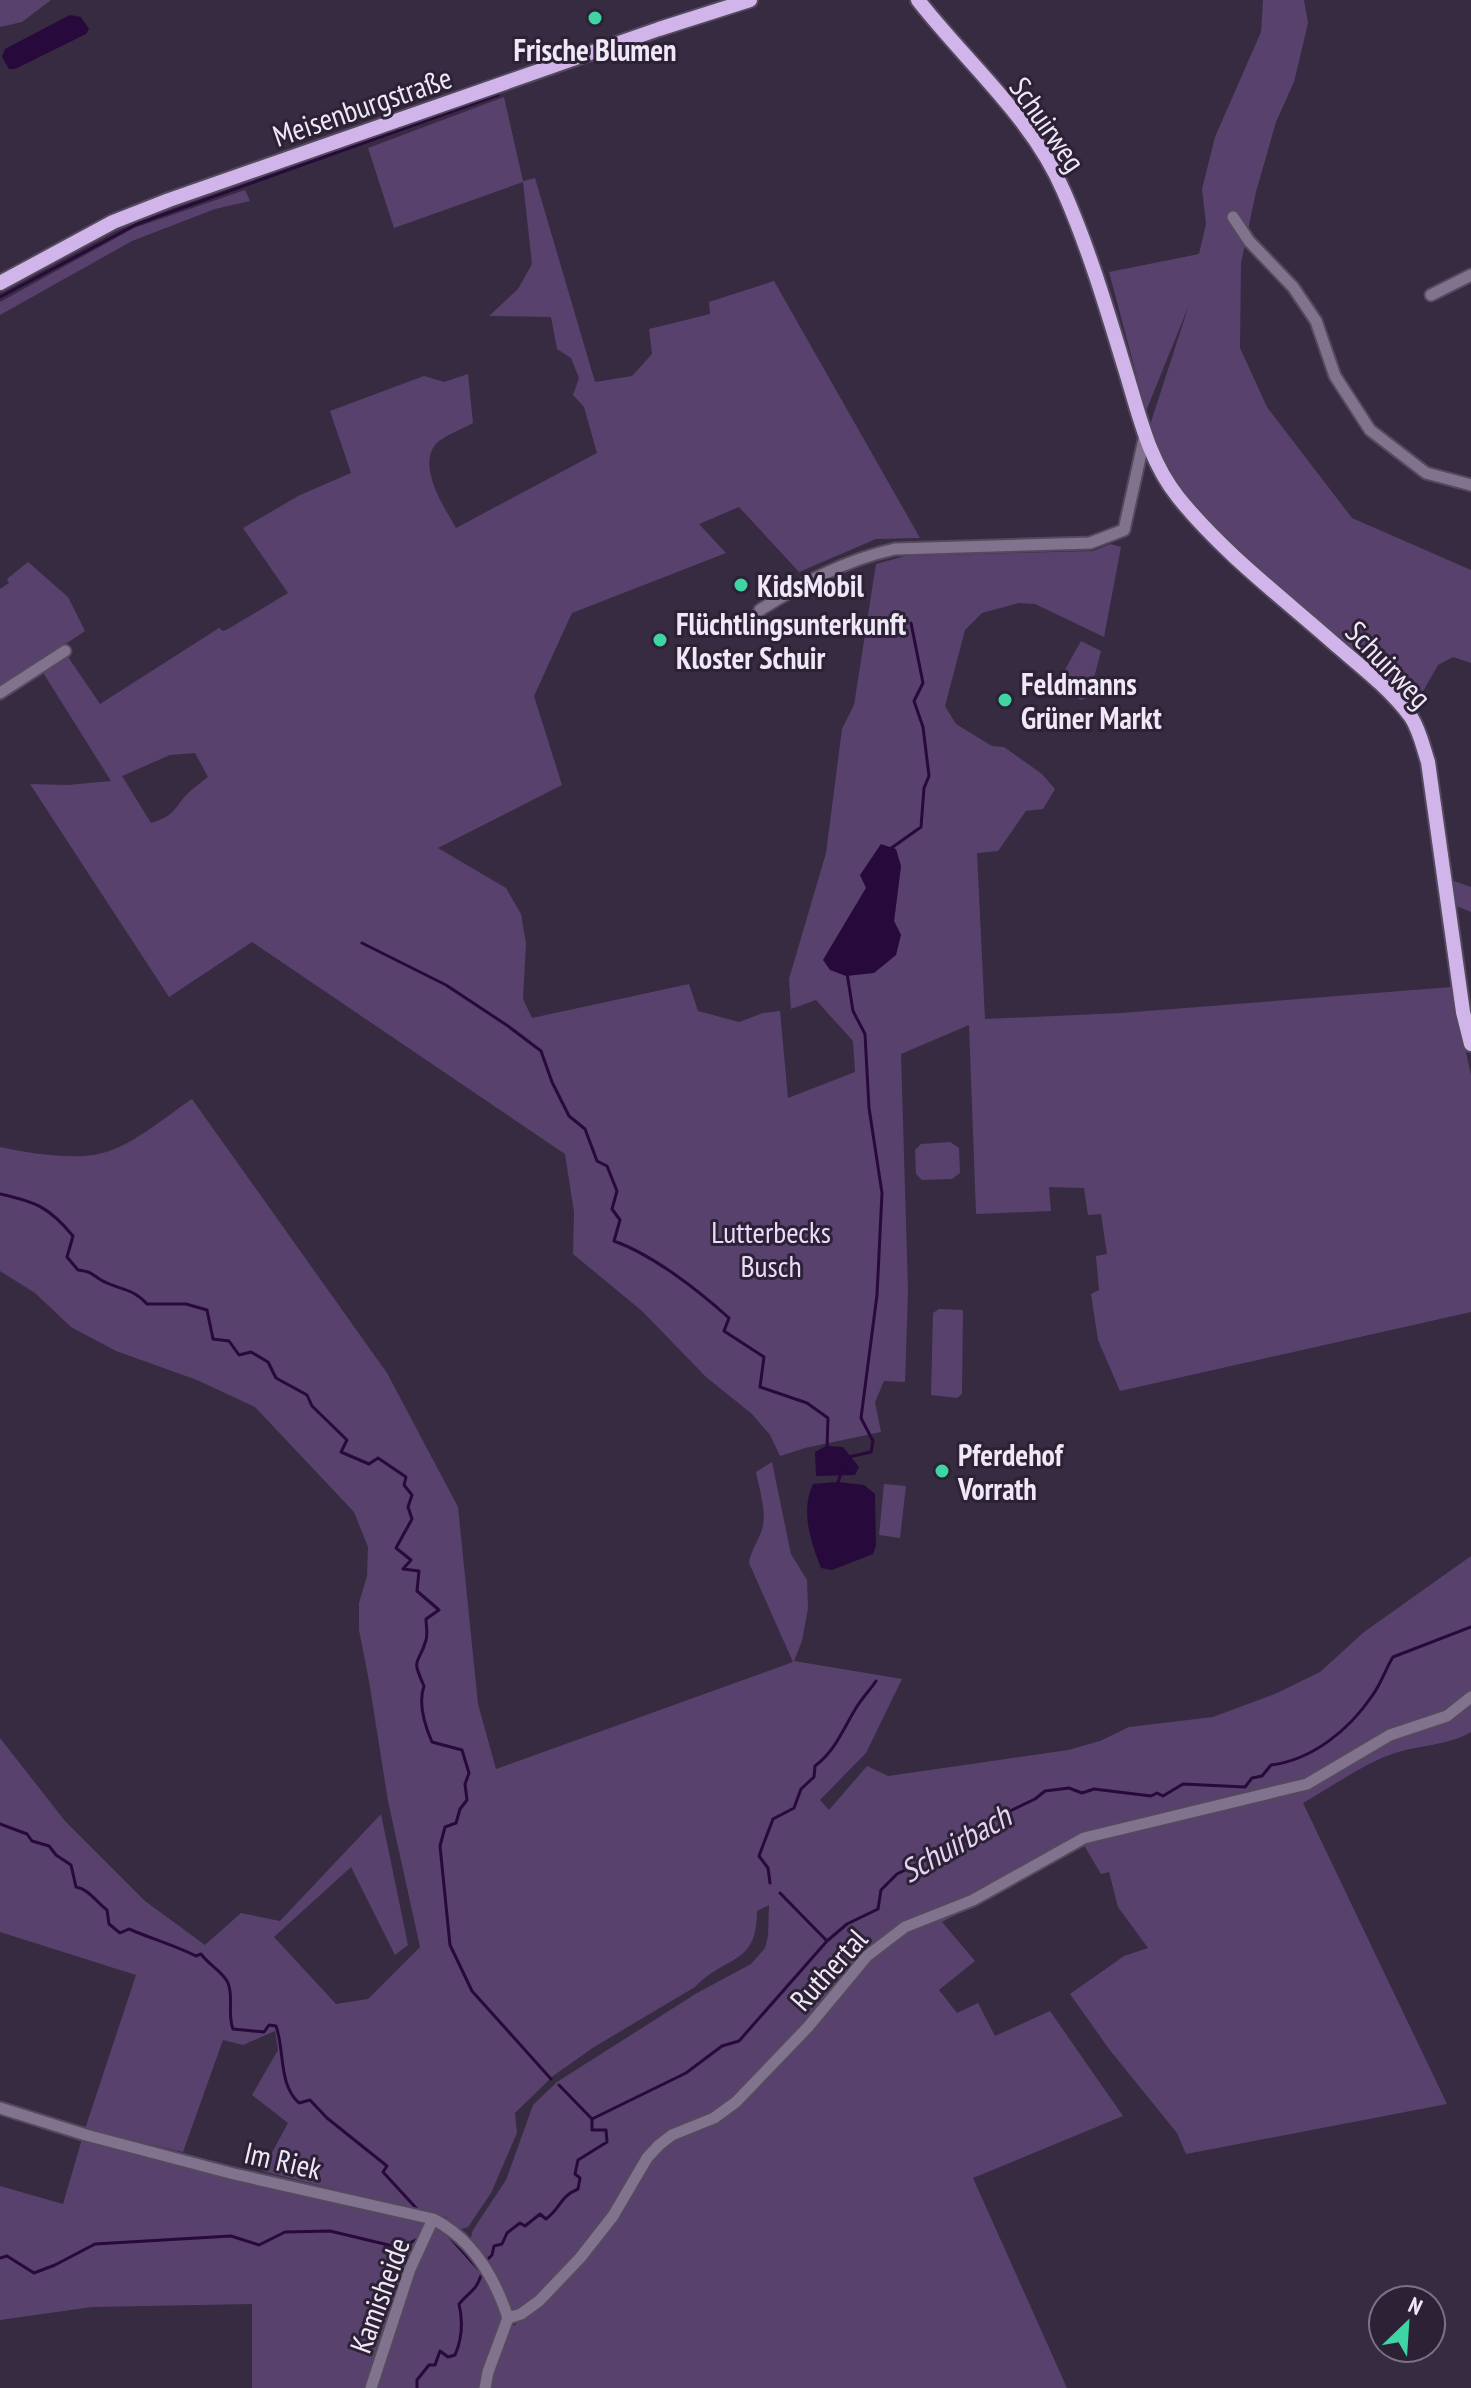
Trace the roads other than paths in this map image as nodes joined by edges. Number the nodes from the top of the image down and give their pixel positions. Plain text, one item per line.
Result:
1 (750, 0) edge
2 (918, 0) edge
3 (1233, 217) dead end
4 (1471, 275) edge
5 (0, 283) edge
6 (1431, 295) dead end
7 (1145, 435) junction
8 (1471, 485) edge
9 (760, 610) dead end
10 (65, 651) dead end
11 (0, 693) edge
12 (1471, 1044) edge
13 (1471, 1697) edge
14 (0, 2108) edge
15 (433, 2219) junction
16 (508, 2318) junction
17 (371, 2388) edge
18 (485, 2388) edge

1 - 5 main road, Meisenburgstraße
2 - 7 main road, Schuirweg
3 - 8 street
4 - 6 street
7 - 9 street, Schuirweg
7 - 12 main road, Schuirweg
10 - 11 street
13 - 16 street, Ruthertal
14 - 15 street, Im Riek
15 - 16 street, Im Riek
15 - 17 street, Kamisheide
16 - 18 street

